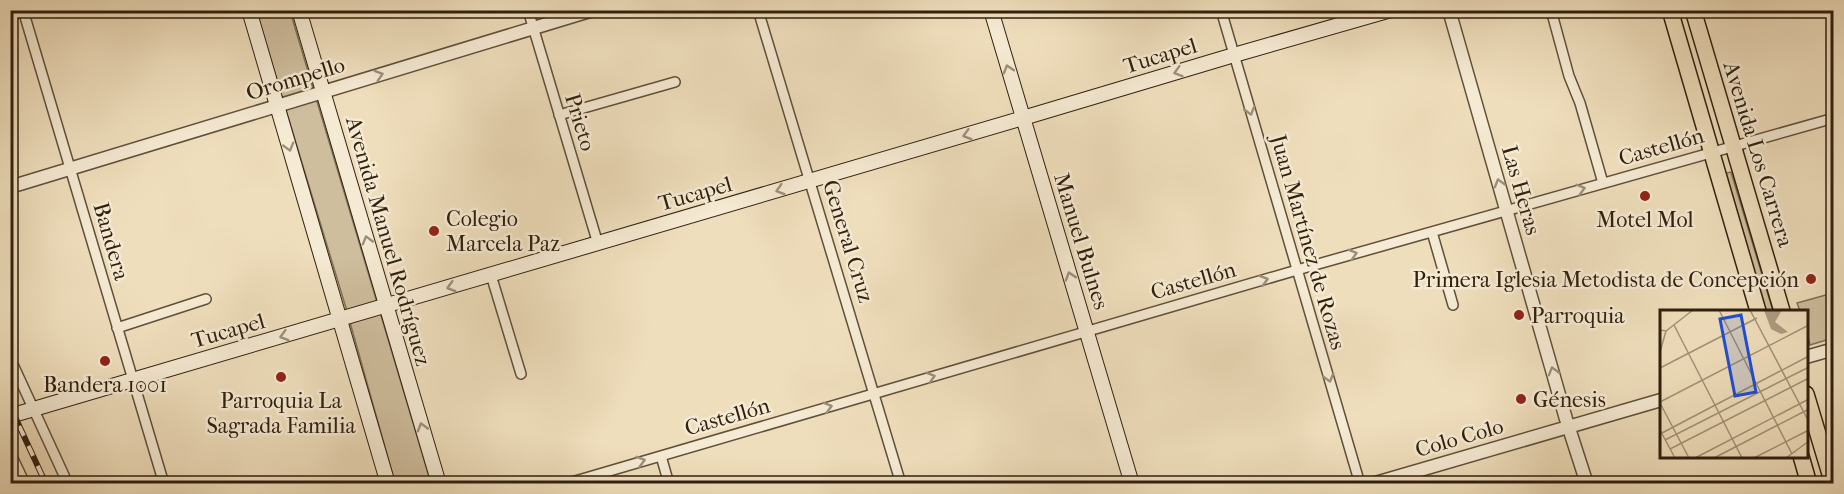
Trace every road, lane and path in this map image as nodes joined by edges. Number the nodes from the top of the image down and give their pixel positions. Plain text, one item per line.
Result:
1 (23, 10) edge
2 (249, 10) edge
3 (299, 10) edge
4 (528, 10) edge
5 (593, 10) edge
6 (758, 10) edge
7 (991, 10) edge
8 (1221, 10) edge
9 (1390, 10) edge
10 (1449, 10) edge
11 (1551, 10) edge
12 (1670, 10) edge
13 (1692, 10) edge
14 (533, 28) junction
15 (1234, 55) junction
16 (675, 82) dead end
17 (323, 92) junction
18 (277, 106) junction
19 (559, 115) junction
20 (1023, 118) junction
21 (1833, 118) edge
22 (1733, 146) junction
23 (1711, 152) junction
24 (70, 169) junction
25 (810, 181) junction
26 (1603, 183) junction
27 (10, 187) edge
28 (1507, 210) junction
29 (1432, 232) junction
30 (598, 244) junction
31 (1297, 270) junction
32 (491, 275) junction
33 (206, 298) dead end
34 (1453, 305) dead end
35 (386, 306) junction
36 (1758, 310) edge
37 (1782, 310) edge
38 (340, 320) junction
39 (117, 328) junction
40 (1087, 332) junction
41 (1833, 349) edge
42 (1808, 356) edge
43 (10, 358) edge
44 (521, 374) dead end
45 (133, 380) junction
46 (874, 393) junction
47 (1660, 400) edge
48 (1808, 401) edge
49 (34, 410) junction
50 (10, 416) edge
51 (1569, 427) junction
52 (10, 452) edge
53 (661, 456) junction
54 (1802, 458) edge
55 (25, 483) edge
56 (68, 483) edge
57 (164, 483) edge
58 (388, 483) edge
59 (439, 483) edge
60 (565, 483) edge
61 (669, 483) edge
62 (901, 483) edge
63 (1132, 483) edge
64 (1360, 483) edge
65 (1372, 483) edge
66 (1587, 483) edge
67 (1809, 483) edge
68 (1833, 483) edge

1 - 24 street, Bandera
2 - 18 main road
3 - 17 main road, Avenida Manuel Rodríguez
4 - 14 street, Prieto
5 - 14 street, Orompello
6 - 25 street, General Cruz
20 -> 7 main road, Manuel Bulnes
8 - 15 street, Juan Martínez de Rozas
9 - 15 main road, Tucapel
28 -> 10 street, Las Heras
11 - 26 street
12 - 23 main road, Avenida Los Carrera
13 - 22 main road, Avenida Los Carrera
17 -> 14 street, Orompello
14 - 19 street, Prieto
15 -> 20 main road, Tucapel
15 -> 31 street, Juan Martínez de Rozas
16 - 19 street
17 - 18 street, Orompello
35 -> 17 main road, Avenida Manuel Rodríguez
18 - 24 street, Orompello
18 -> 38 main road
19 - 30 street, Prieto
20 -> 25 main road, Tucapel
40 -> 20 main road, Manuel Bulnes
21 - 22 street, Castellón
22 - 23 street, Castellón
22 - 37 main road, Avenida Los Carrera
23 - 26 street, Castellón
23 - 36 main road, Avenida Los Carrera
24 - 27 street, Orompello
24 - 39 street, Bandera
25 -> 30 main road, Tucapel
25 - 46 street, General Cruz
28 -> 26 street, Castellón
28 - 29 street, Castellón
51 -> 28 street, Las Heras
31 -> 29 street, Castellón
29 - 34 street
30 - 32 main road, Tucapel
40 -> 31 street, Castellón
31 -> 64 street, Juan Martínez de Rozas
32 -> 35 main road, Tucapel
32 - 44 street
33 - 39 street
35 - 38 main road, Tucapel
59 -> 35 main road, Avenida Manuel Rodríguez
38 -> 45 main road, Tucapel
38 - 58 main road
39 - 45 street, Bandera
46 -> 40 street, Castellón
40 - 63 main road, Manuel Bulnes
41 - 42 street
43 - 49 street
45 - 49 main road, Tucapel
45 - 57 street, Bandera
53 -> 46 street, Castellón
46 - 62 street, General Cruz
47 - 51 street, Colo Colo
48 - 68 main road
49 - 50 main road, Tucapel
49 - 56 street
51 - 65 street, Colo Colo
51 - 66 street, Las Heras
52 - 55 street
60 -> 53 street, Castellón
53 - 61 street
54 - 67 main road

